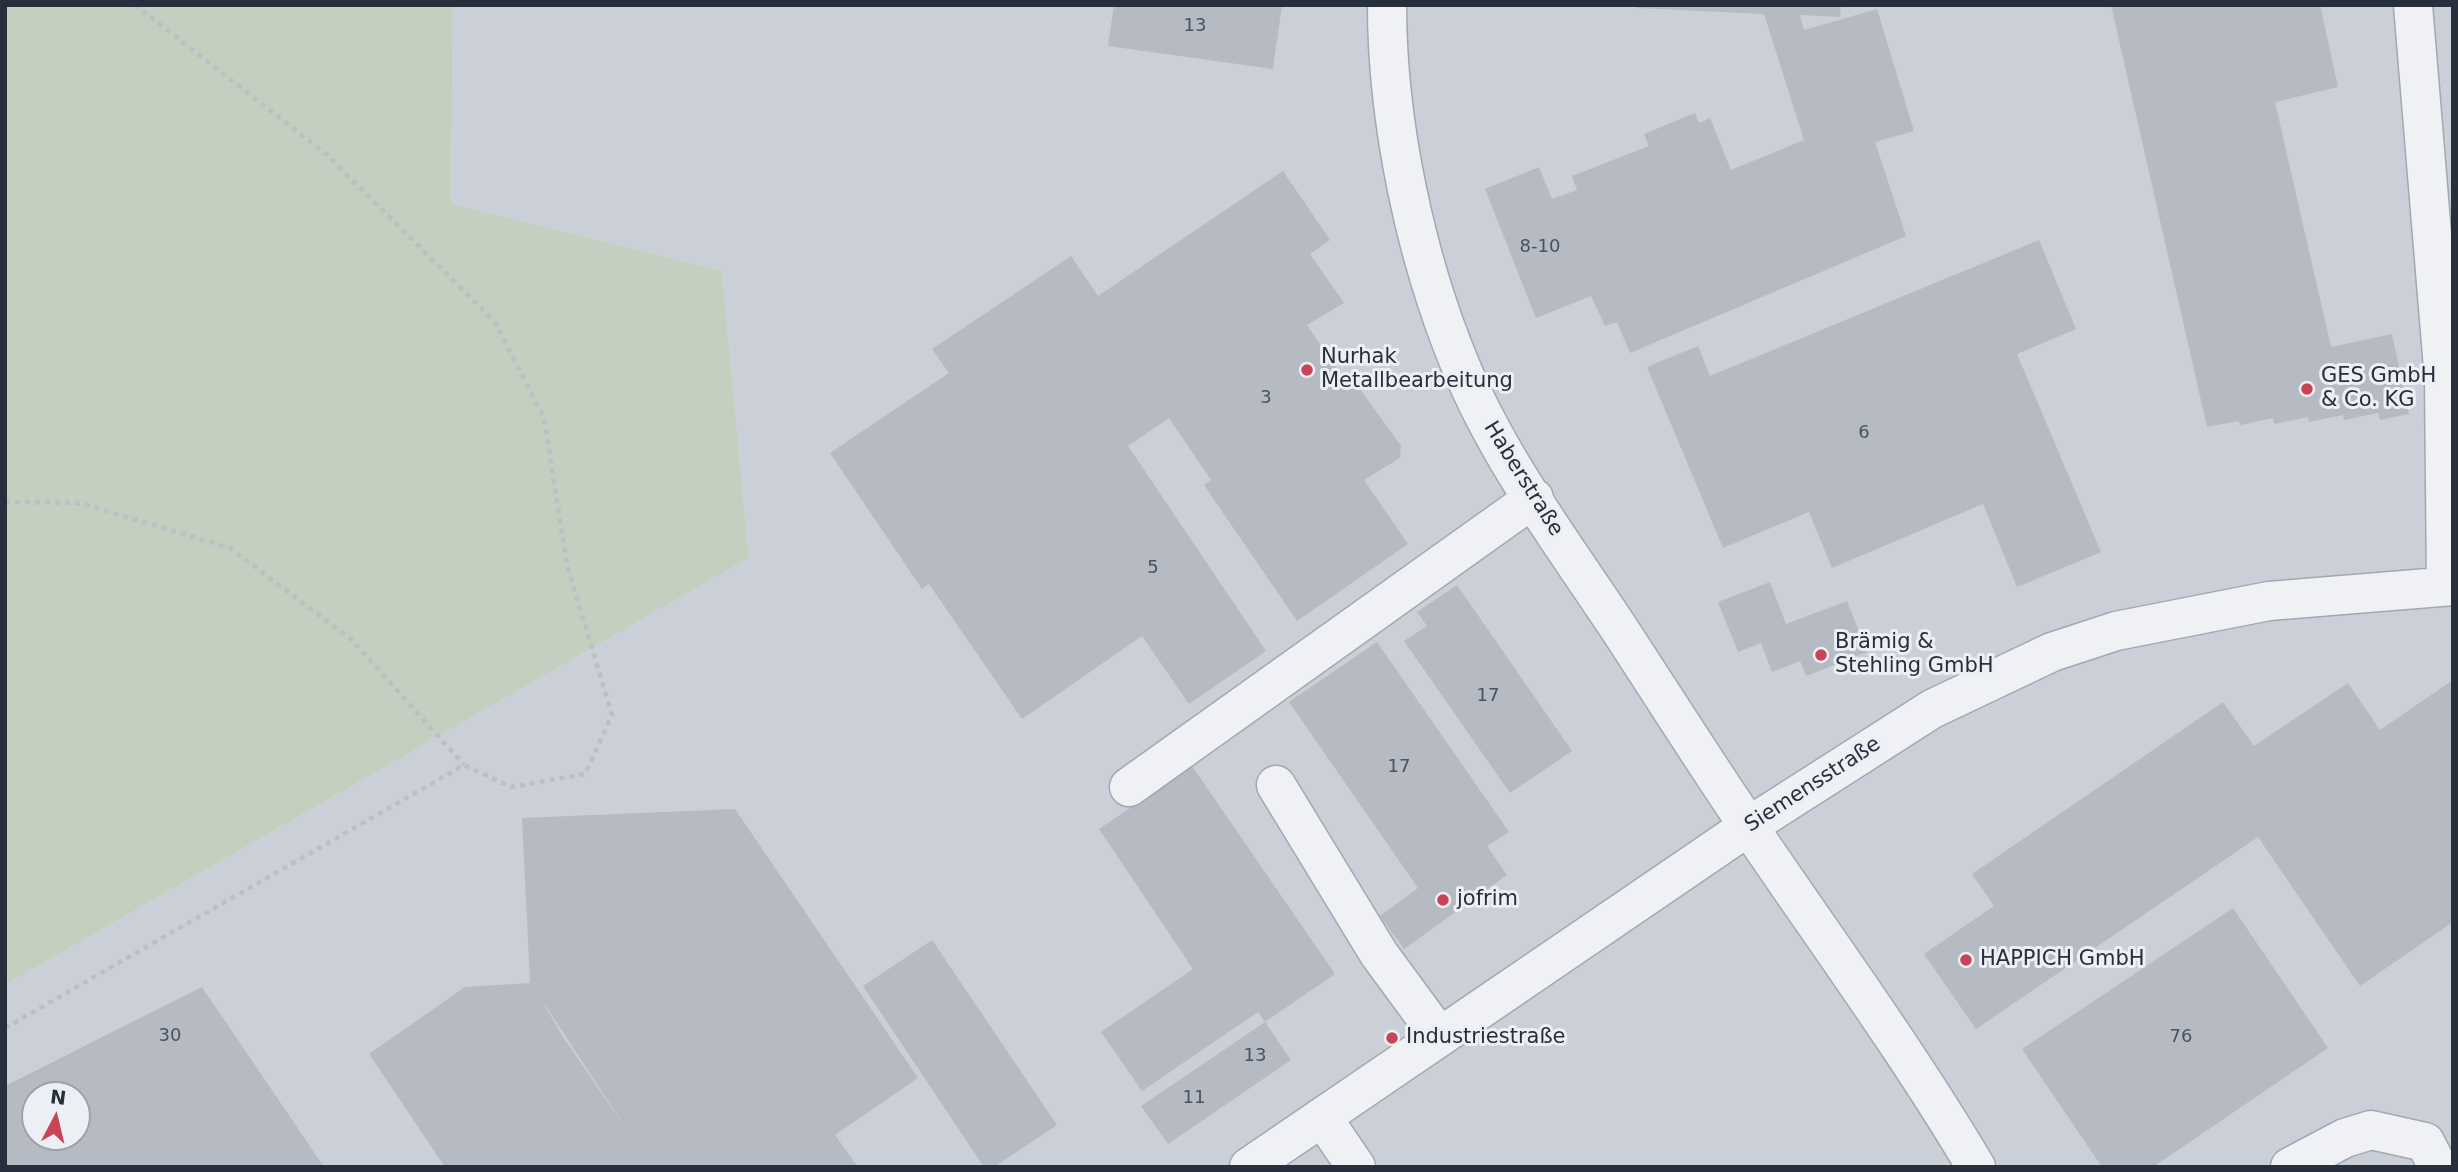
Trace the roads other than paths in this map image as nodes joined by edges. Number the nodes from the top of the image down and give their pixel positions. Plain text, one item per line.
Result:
1 (1387, 5) edge
2 (2413, 5) edge
3 (1534, 498) junction
4 (2450, 586) edge
5 (1276, 785) dead end
6 (1129, 787) dead end
7 (1749, 826) junction
8 (1440, 1037) junction
9 (1322, 1117) junction
10 (1249, 1167) edge
11 (1356, 1167) edge
12 (1976, 1167) edge
13 (2290, 1167) edge
14 (2438, 1167) edge

1 - 3 street, Haberstraße
2 - 4 street
3 - 6 street
3 - 7 street, Haberstraße
4 - 7 street, Siemensstraße
5 - 8 street
7 - 8 street, Siemensstraße
7 - 12 street
8 - 9 street, Siemensstraße
9 - 10 street, Siemensstraße
9 - 11 street
13 - 14 street

